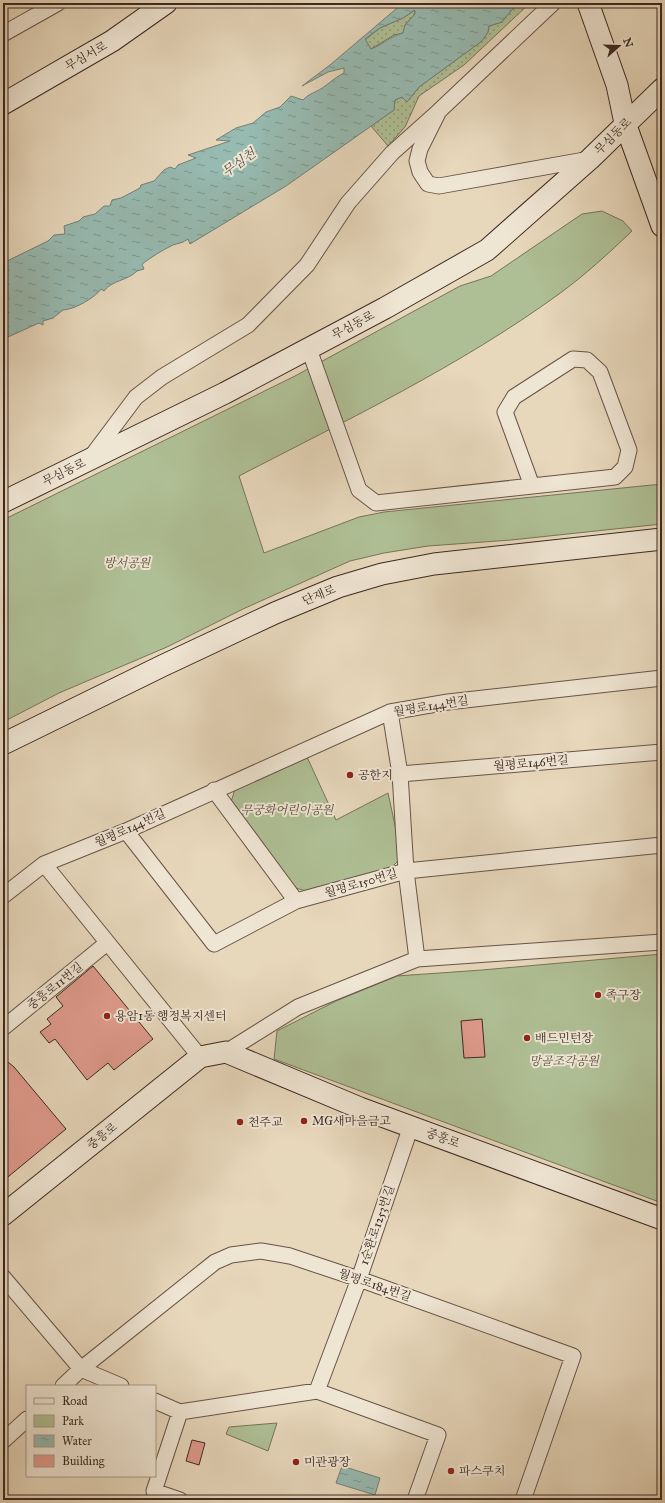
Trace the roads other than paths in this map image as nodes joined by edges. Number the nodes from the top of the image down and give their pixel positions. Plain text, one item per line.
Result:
1 (58, 3) edge
2 (166, 3) edge
3 (553, 3) edge
4 (588, 3) edge
5 (3, 34) edge
6 (662, 89) edge
7 (3, 104) edge
8 (439, 111) junction
9 (625, 123) junction
10 (590, 159) junction
11 (662, 226) edge
12 (309, 349) junction
13 (88, 461) junction
14 (532, 486) junction
15 (3, 502) edge
16 (660, 540) edge
17 (662, 678) edge
18 (390, 712) junction
19 (3, 744) edge
20 (662, 752) edge
21 (400, 774) junction
22 (214, 790) junction
23 (126, 831) junction
24 (662, 846) edge
25 (44, 864) junction
26 (406, 871) junction
27 (3, 896) edge
28 (296, 901) junction
29 (662, 942) edge
30 (107, 943) junction
31 (417, 959) junction
32 (3, 1028) edge
33 (226, 1052) junction
34 (200, 1057) junction
35 (411, 1126) junction
36 (3, 1215) edge
37 (662, 1219) edge
38 (3, 1277) edge
39 (359, 1279) junction
40 (81, 1369) junction
41 (64, 1385) edge
42 (119, 1385) edge
43 (317, 1391) junction
44 (156, 1401) edge
45 (180, 1412) junction
46 (26, 1420) edge
47 (3, 1441) edge
48 (420, 1499) edge
49 (180, 1500) edge
50 (523, 1500) edge

1 - 5 street
2 - 7 street, 무심서로
3 - 8 street
4 - 9 street
6 - 9 street, 무심동로
8 - 10 street
8 - 13 street
9 - 10 street, 무심동로
9 - 11 street
10 - 12 street, 무심동로
12 - 13 street, 무심동로
12 - 14 street
13 - 15 street, 무심동로
14 - 14 street
16 - 19 street, 단재로
17 - 18 street, 월평로144번길
18 - 21 street
18 - 22 street, 월평로144번길
20 - 21 street, 월평로146번길
21 - 26 street
22 - 23 street, 월평로144번길
22 - 28 street
23 - 25 street, 월평로144번길
23 - 28 street, 월평로150번길
24 - 26 street, 월평로150번길
25 - 27 street
25 - 30 street
26 - 28 street, 월평로150번길
26 - 31 street
29 - 31 street
30 - 32 street, 중흥로11번길
30 - 34 street
31 - 33 street
33 - 34 street
33 - 35 street, 중흥로
34 - 36 street, 중흥로
35 - 37 street, 중흥로
35 - 39 street, 1순환로1253번길
38 - 40 street
39 - 40 street, 월평로184번길
39 - 43 street, 1순환로1253번길
39 - 50 street, 월평로184번길
40 - 41 street, 월평로184번길
40 - 42 street
43 - 45 street
43 - 48 street
44 - 45 street
45 - 49 street
46 - 47 street

